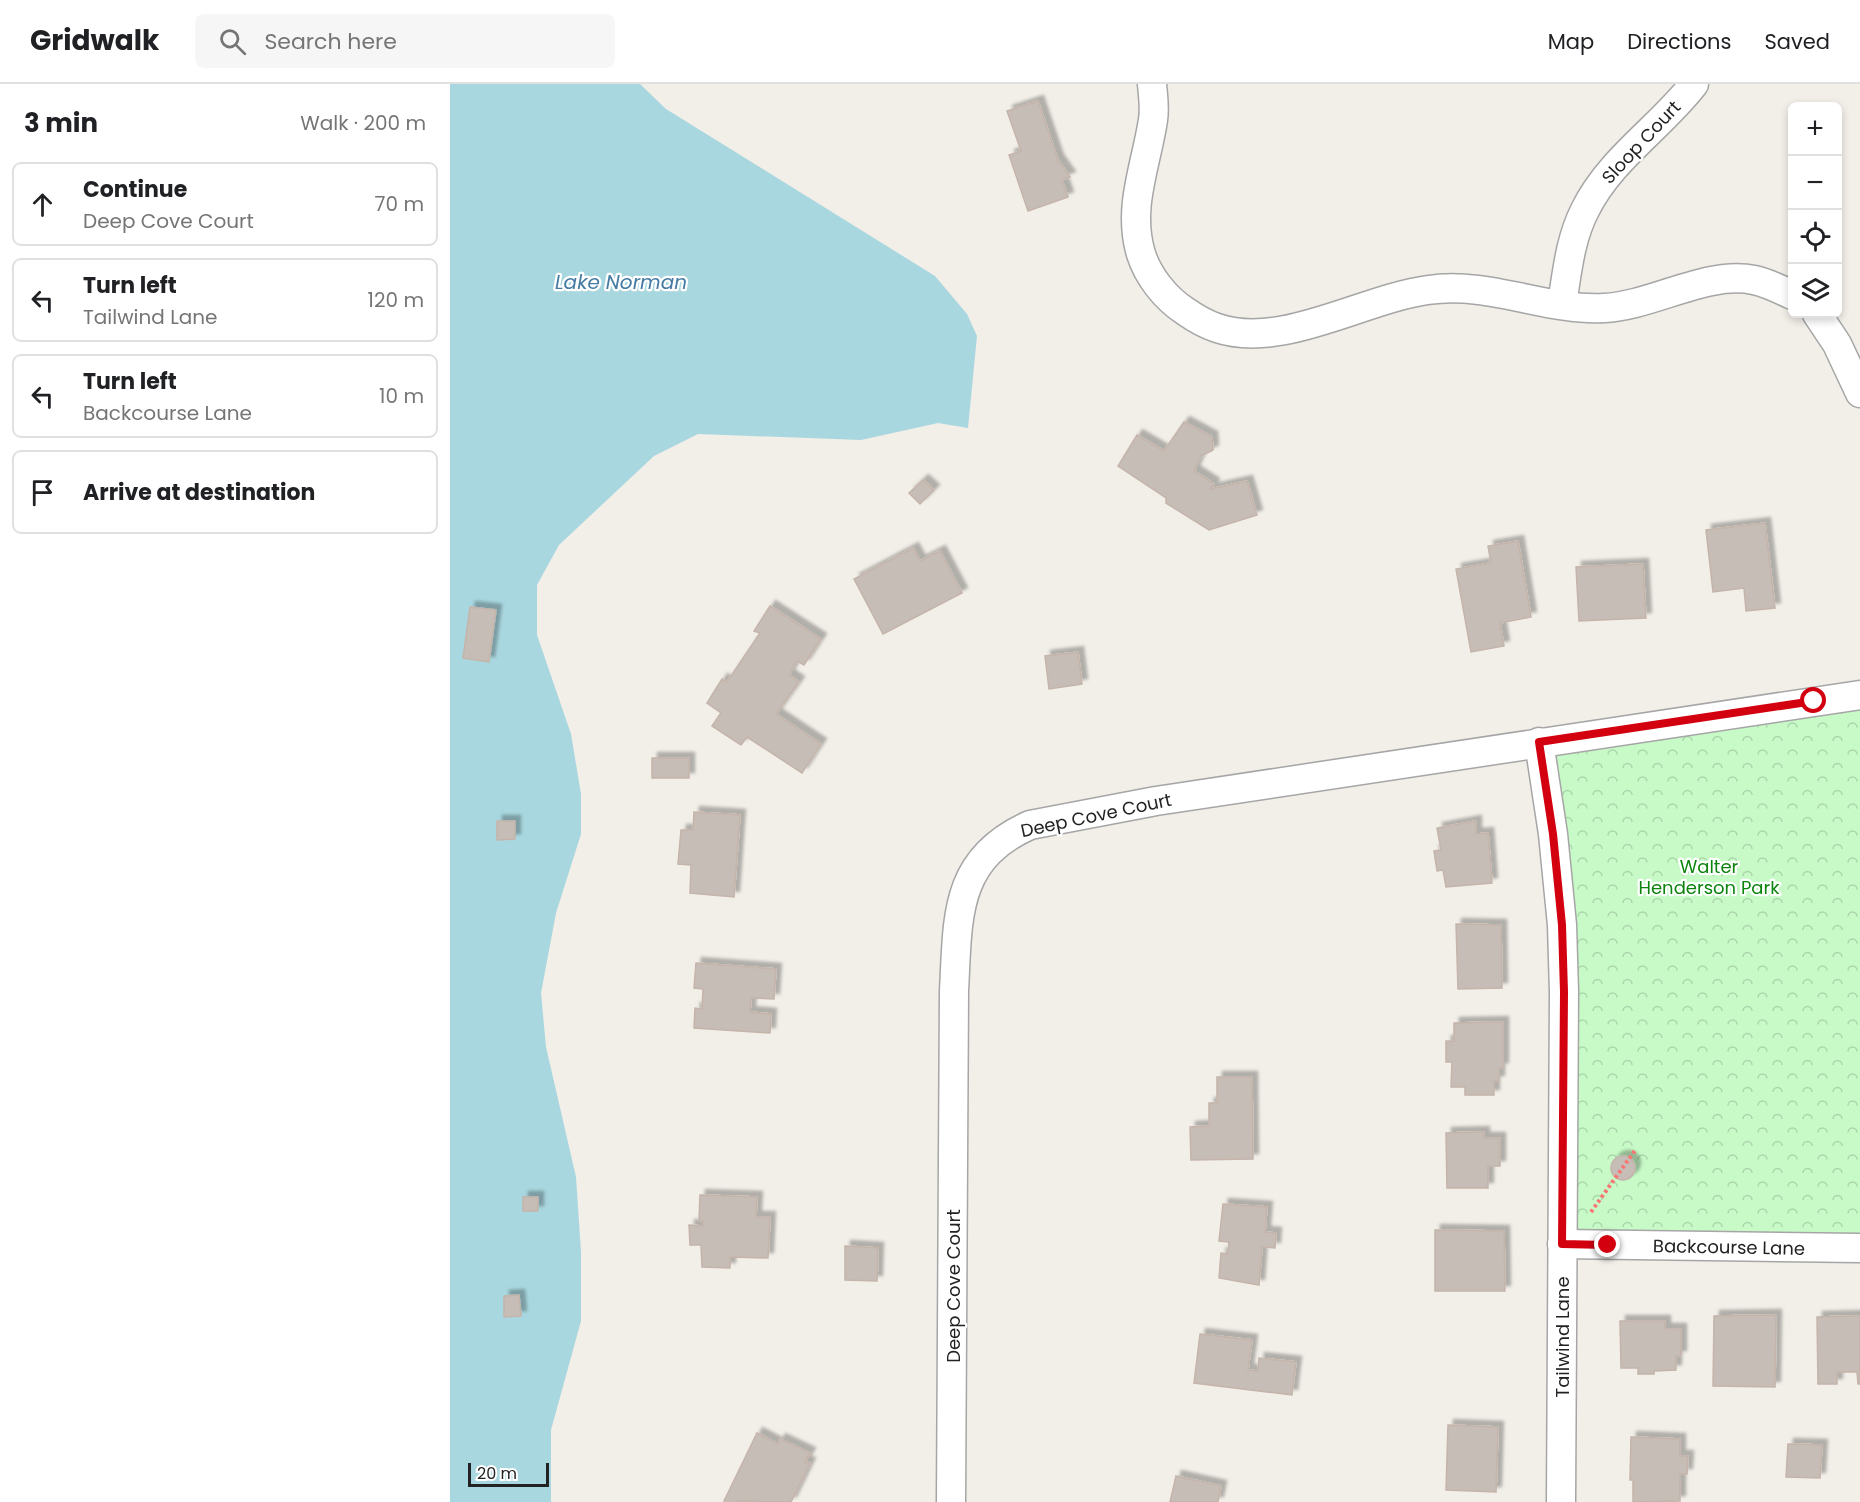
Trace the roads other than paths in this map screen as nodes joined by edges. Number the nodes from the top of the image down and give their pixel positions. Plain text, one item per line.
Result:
1 (1152, 84) edge
2 (1694, 84) edge
3 (1788, 293) edge
4 (1562, 304) junction
5 (1820, 318) edge
6 (1860, 393) edge
7 (1860, 694) edge
8 (1539, 742) junction
9 (1562, 1244) junction
10 (1860, 1248) edge
11 (951, 1502) edge
12 (1561, 1502) edge

1 - 4 street
2 - 4 street, Sloop Court
3 - 4 street
5 - 6 street
7 - 8 street, Deep Cove Court
8 - 9 street, Tailwind Lane
8 - 11 street, Deep Cove Court
9 - 10 street, Backcourse Lane
9 - 12 street, Tailwind Lane

